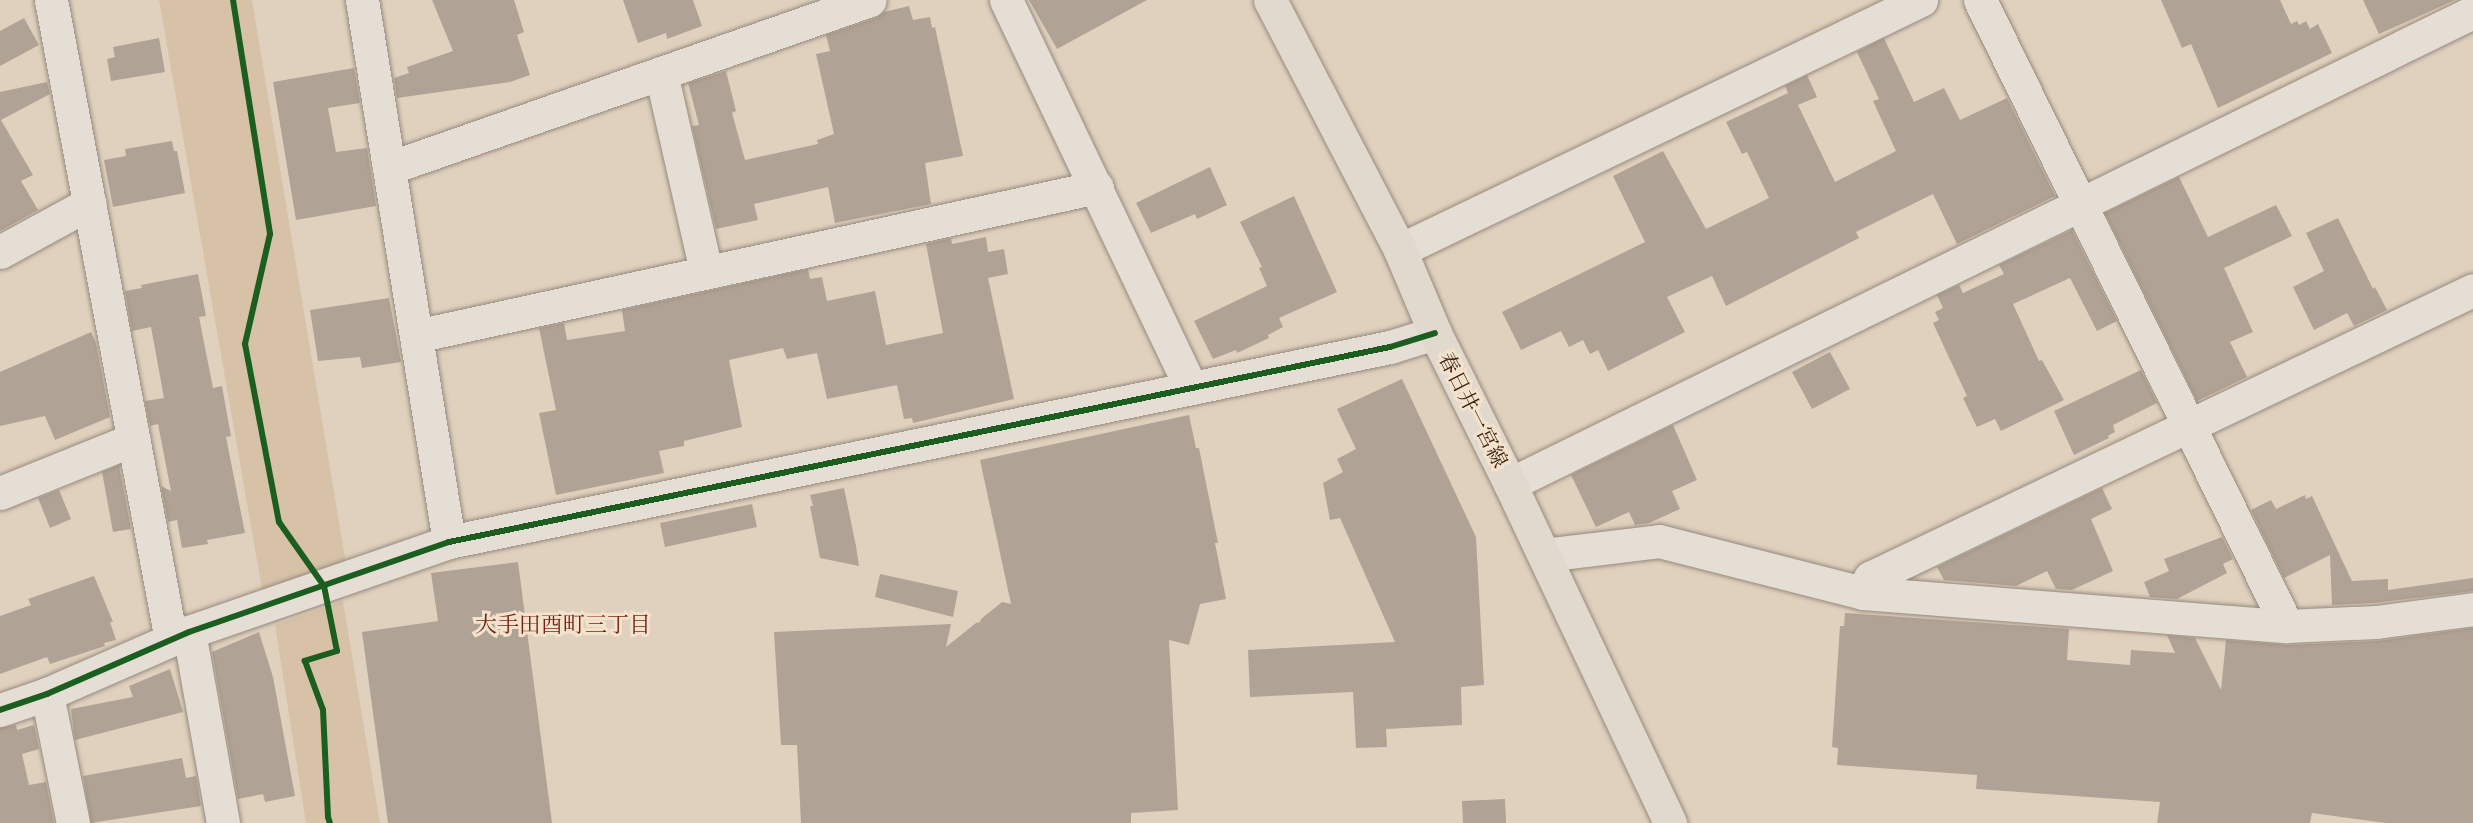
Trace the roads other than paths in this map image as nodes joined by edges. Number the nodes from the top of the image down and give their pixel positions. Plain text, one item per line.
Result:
1 (51, 0) edge
2 (362, 0) edge
3 (870, 0) edge
4 (1006, 0) edge
5 (1270, 0) edge
6 (1921, 0) edge
7 (1980, 0) edge
8 (2473, 12) edge
9 (662, 73) junction
10 (389, 168) junction
11 (1097, 187) junction
12 (90, 203) junction
13 (2081, 203) junction
14 (1400, 250) junction
15 (0, 252) edge
16 (706, 271) junction
17 (2473, 290) edge
18 (1435, 333) junction
19 (416, 336) junction
20 (1191, 387) junction
21 (2187, 425) junction
22 (134, 439) junction
23 (1510, 484) junction
24 (0, 493) edge
25 (449, 542) junction
26 (1544, 555) junction
27 (1863, 593) junction
28 (2473, 609) edge
29 (2287, 626) junction
30 (180, 636) junction
31 (47, 694) junction
32 (0, 710) edge
33 (73, 823) edge
34 (223, 823) edge
35 (1670, 823) edge

1 - 12 street
2 - 10 street
3 - 9 street
4 - 11 street
5 - 14 main road, 春日井一宮線
6 - 14 street
7 - 13 street
8 - 13 street
9 - 10 street
9 - 16 street
10 - 19 street
11 - 16 street
11 - 20 street
12 - 15 street
12 - 22 street
13 - 21 street
13 - 23 street
14 - 18 main road, 春日井一宮線
16 - 19 street
17 - 21 street
18 - 20 street
18 - 23 main road, 春日井一宮線
19 - 25 street
20 - 25 street
21 - 27 street
21 - 29 street
22 - 24 street
22 - 30 street
23 - 26 main road, 春日井一宮線
25 - 30 street
26 - 27 street
26 - 35 main road, 春日井一宮線
27 - 29 street
28 - 29 street
30 - 31 street
30 - 34 street
31 - 32 street
31 - 33 street

